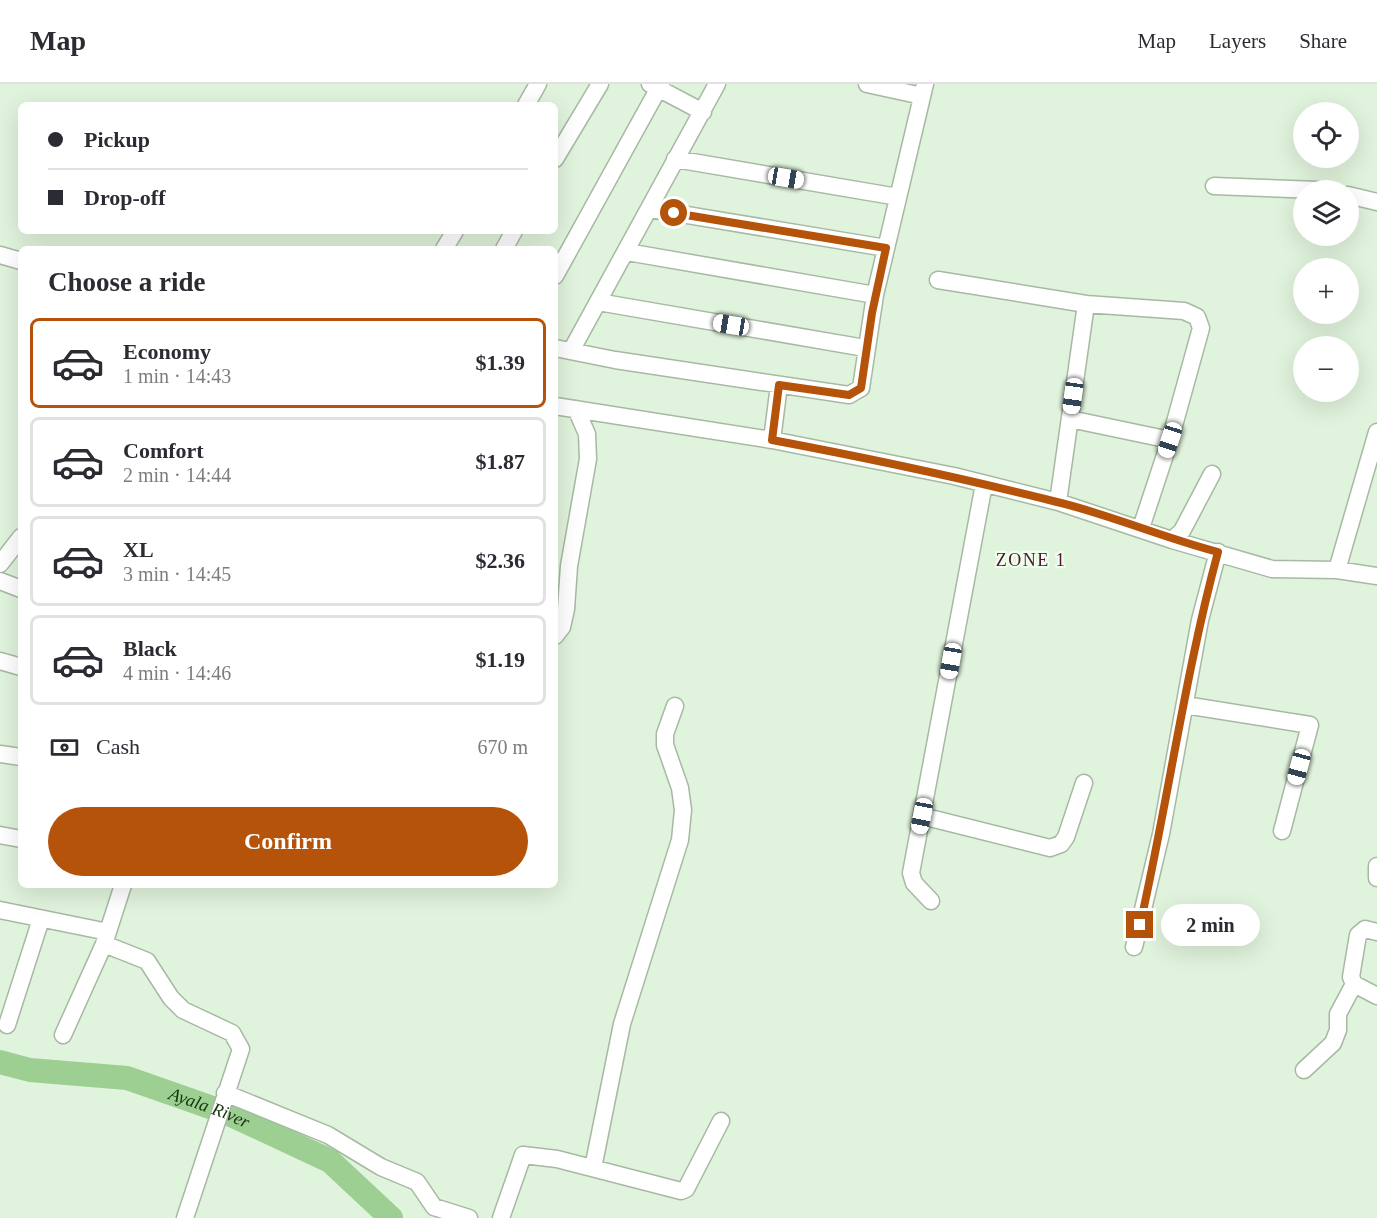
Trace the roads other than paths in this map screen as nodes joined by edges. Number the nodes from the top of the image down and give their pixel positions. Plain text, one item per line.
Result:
1 (538, 84) edge
2 (600, 84) edge
3 (717, 84) edge
4 (867, 84) edge
5 (656, 85) edge
6 (924, 90) edge
7 (528, 102) edge
8 (703, 112) junction
9 (558, 154) edge
10 (675, 159) junction
11 (1214, 186) dead end
12 (1293, 189) edge
13 (898, 197) junction
14 (1359, 198) edge
15 (1377, 202) edge
16 (651, 209) junction
17 (886, 248) junction
18 (627, 252) junction
19 (0, 255) edge
20 (18, 260) edge
21 (558, 270) edge
22 (938, 280) dead end
23 (875, 296) junction
24 (598, 302) junction
25 (1086, 304) junction
26 (865, 348) junction
27 (563, 350) edge
28 (779, 385) junction
29 (558, 406) edge
30 (576, 409) junction
31 (1070, 419) junction
32 (1377, 432) edge
33 (772, 440) junction
34 (1170, 440) junction
35 (1212, 474) dead end
36 (984, 484) junction
37 (1058, 502) junction
38 (1141, 528) junction
39 (1172, 540) junction
40 (18, 541) edge
41 (1218, 552) junction
42 (0, 564) edge
43 (1337, 570) junction
44 (1377, 576) edge
45 (0, 582) edge
46 (18, 588) edge
47 (558, 632) edge
48 (0, 661) edge
49 (18, 666) edge
50 (1185, 705) junction
51 (675, 706) dead end
52 (0, 753) edge
53 (18, 756) edge
54 (1084, 783) dead end
55 (922, 816) junction
56 (1282, 831) dead end
57 (0, 835) edge
58 (18, 838) edge
59 (1377, 866) edge
60 (1377, 878) edge
61 (122, 888) edge
62 (931, 901) dead end
63 (0, 910) edge
64 (41, 919) junction
65 (1377, 932) edge
66 (106, 938) junction
67 (1134, 947) dead end
68 (1354, 984) junction
69 (1377, 996) edge
70 (8, 1025) dead end
71 (63, 1035) dead end
72 (1304, 1070) dead end
73 (224, 1096) junction
74 (721, 1121) dead end
75 (592, 1168) junction
76 (186, 1218) edge
77 (469, 1218) edge
78 (501, 1218) edge

1 - 7 street
2 - 9 street
3 - 8 street
4 - 6 street
5 - 8 street
5 - 21 street
6 - 13 street
8 - 10 street
10 - 13 street
10 - 16 street
11 - 12 street
13 - 17 street
14 - 15 street
16 - 17 street
16 - 18 street
17 - 23 street
18 - 23 street
18 - 24 street
19 - 20 street
22 - 25 street
23 - 26 street
24 - 26 street
24 - 27 street
25 - 31 street
25 - 34 street
26 - 28 street
27 - 28 street
28 - 33 street
29 - 30 street
30 - 33 street
30 - 47 street
31 - 34 street
31 - 37 street
32 - 43 street
33 - 36 street
34 - 38 street
35 - 39 street
36 - 37 street
36 - 55 street
37 - 38 street
38 - 39 street
39 - 41 street
40 - 42 street
41 - 43 street
41 - 50 street
43 - 44 street
45 - 46 street
48 - 49 street
50 - 56 street
50 - 67 street
51 - 75 street
52 - 53 street
54 - 55 street
55 - 62 street
57 - 58 street
59 - 60 street
61 - 66 street
63 - 64 street
64 - 66 street
64 - 70 street
65 - 68 street
66 - 71 street
66 - 73 street
68 - 69 street
68 - 72 street
73 - 76 street
73 - 77 street
74 - 75 street
75 - 78 street

